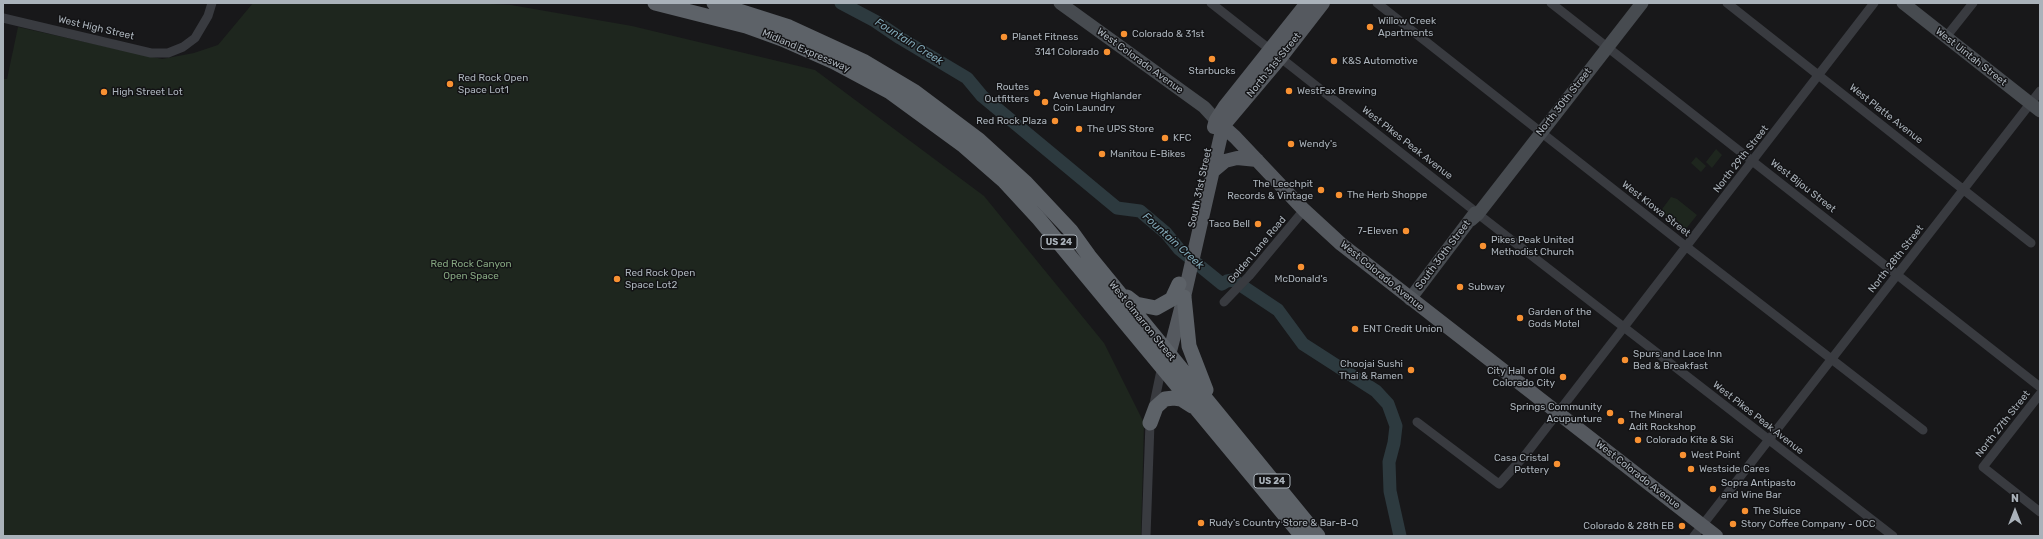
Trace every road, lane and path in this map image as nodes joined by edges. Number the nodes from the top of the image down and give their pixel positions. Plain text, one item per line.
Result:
1 (212, 3) edge
2 (655, 3) edge
3 (714, 3) edge
4 (1060, 3) edge
5 (1211, 3) edge
6 (1307, 3) edge
7 (1323, 3) edge
8 (1377, 3) edge
9 (1551, 3) edge
10 (1642, 3) edge
11 (1727, 3) edge
12 (1874, 3) edge
13 (1903, 3) edge
14 (1973, 3) edge
15 (3, 18) edge
16 (1946, 37) junction
17 (1608, 47) junction
18 (1276, 54) junction
19 (1819, 76) junction
20 (2040, 91) edge
21 (2035, 108) edge
22 (1220, 123) junction
23 (948, 124) junction
24 (1541, 132) junction
25 (1257, 160) junction
26 (1753, 161) junction
27 (1213, 171) junction
28 (1964, 190) junction
29 (1304, 210) junction
30 (1475, 215) junction
31 (1193, 241) junction
32 (2031, 242) dead end
33 (1686, 246) junction
34 (1089, 256) junction
35 (1898, 275) junction
36 (1184, 281) junction
37 (1410, 299) junction
38 (1224, 302) dead end
39 (1624, 326) junction
40 (1165, 356) junction
41 (1832, 359) junction
42 (2040, 387) edge
43 (2040, 394) edge
44 (1199, 412) junction
45 (1558, 412) junction
46 (1219, 416) junction
47 (1417, 422) dead end
48 (1150, 423) junction
49 (1923, 430) dead end
50 (1769, 440) junction
51 (2040, 512) edge
52 (1698, 531) edge
53 (1146, 536) edge
54 (1302, 536) edge
55 (1318, 536) edge
56 (1716, 536) edge
57 (1893, 536) edge

1 - 15 street, West High Street
2 - 23 highway, Midland Expressway / US 24
3 - 23 highway, Midland Expressway / US 24
4 - 22 main road, West Colorado Avenue
5 - 18 street, West Pikes Peak Avenue
6 - 18 main road, North 31st Street
7 - 18 main road, North 31st Street
8 - 24 street, West Kiowa Street
9 - 17 street, West Bijou Street
10 - 17 main road, North 30th Street
11 - 19 street, West Platte Avenue
12 - 19 street, North 29th Street
13 - 16 main road, West Uintah Street
14 - 16 street
16 - 21 main road, West Uintah Street
17 - 24 main road, North 30th Street
17 - 26 street, West Bijou Street
18 - 22 main road, South 31st Street
18 - 30 street, West Pikes Peak Avenue
19 - 26 street, North 29th Street
19 - 28 street, West Platte Avenue
20 - 21 street, North 28th Street
21 - 28 street, North 28th Street
22 - 25 main road, West Colorado Avenue
22 - 27 main road, South 31st Street
22 - 31 main road, South 31st Street
23 - 34 highway, West Cimarron Street / US 24
23 - 40 highway, West Cimarron Street / US 24
24 - 30 main road, North 30th Street
24 - 33 street, West Kiowa Street
25 - 27 main road
25 - 29 main road, West Colorado Avenue
26 - 33 street, North 29th Street
26 - 35 street, West Bijou Street
27 - 31 main road, South 31st Street
28 - 32 street, West Platte Avenue
28 - 35 street, North 28th Street
29 - 37 main road, West Colorado Avenue
29 - 38 street, Golden Lane Road
30 - 37 main road, South 30th Street
30 - 39 street, West Pikes Peak Avenue
31 - 36 main road, South 31st Street
33 - 39 street, North 29th Street
33 - 41 street, West Kiowa Street
34 - 36 highway
34 - 40 highway, West Cimarron Street / US 24
35 - 41 street, North 28th Street
35 - 42 street, West Bijou Street
36 - 40 main road, South 31st Street
36 - 46 highway
37 - 45 main road, West Colorado Avenue
39 - 45 street, North 29th Street
39 - 50 street, West Pikes Peak Avenue
40 - 44 highway, West Cimarron Street / US 24
40 - 46 highway, West Cimarron Street / US 24
40 - 48 street, South 31st Street
41 - 49 street, West Kiowa Street
41 - 50 street, North 28th Street
43 - 51 street, North 27th Street
44 - 48 highway
44 - 54 highway, West Cimarron Street / US 24
45 - 47 street, North 29th Street
45 - 52 main road, West Colorado Avenue
46 - 55 highway, West Cimarron Street / US 24
48 - 53 street, South 31st Street
50 - 52 street, North 28th Street
50 - 57 street, West Pikes Peak Avenue
52 - 56 main road, West Colorado Avenue

